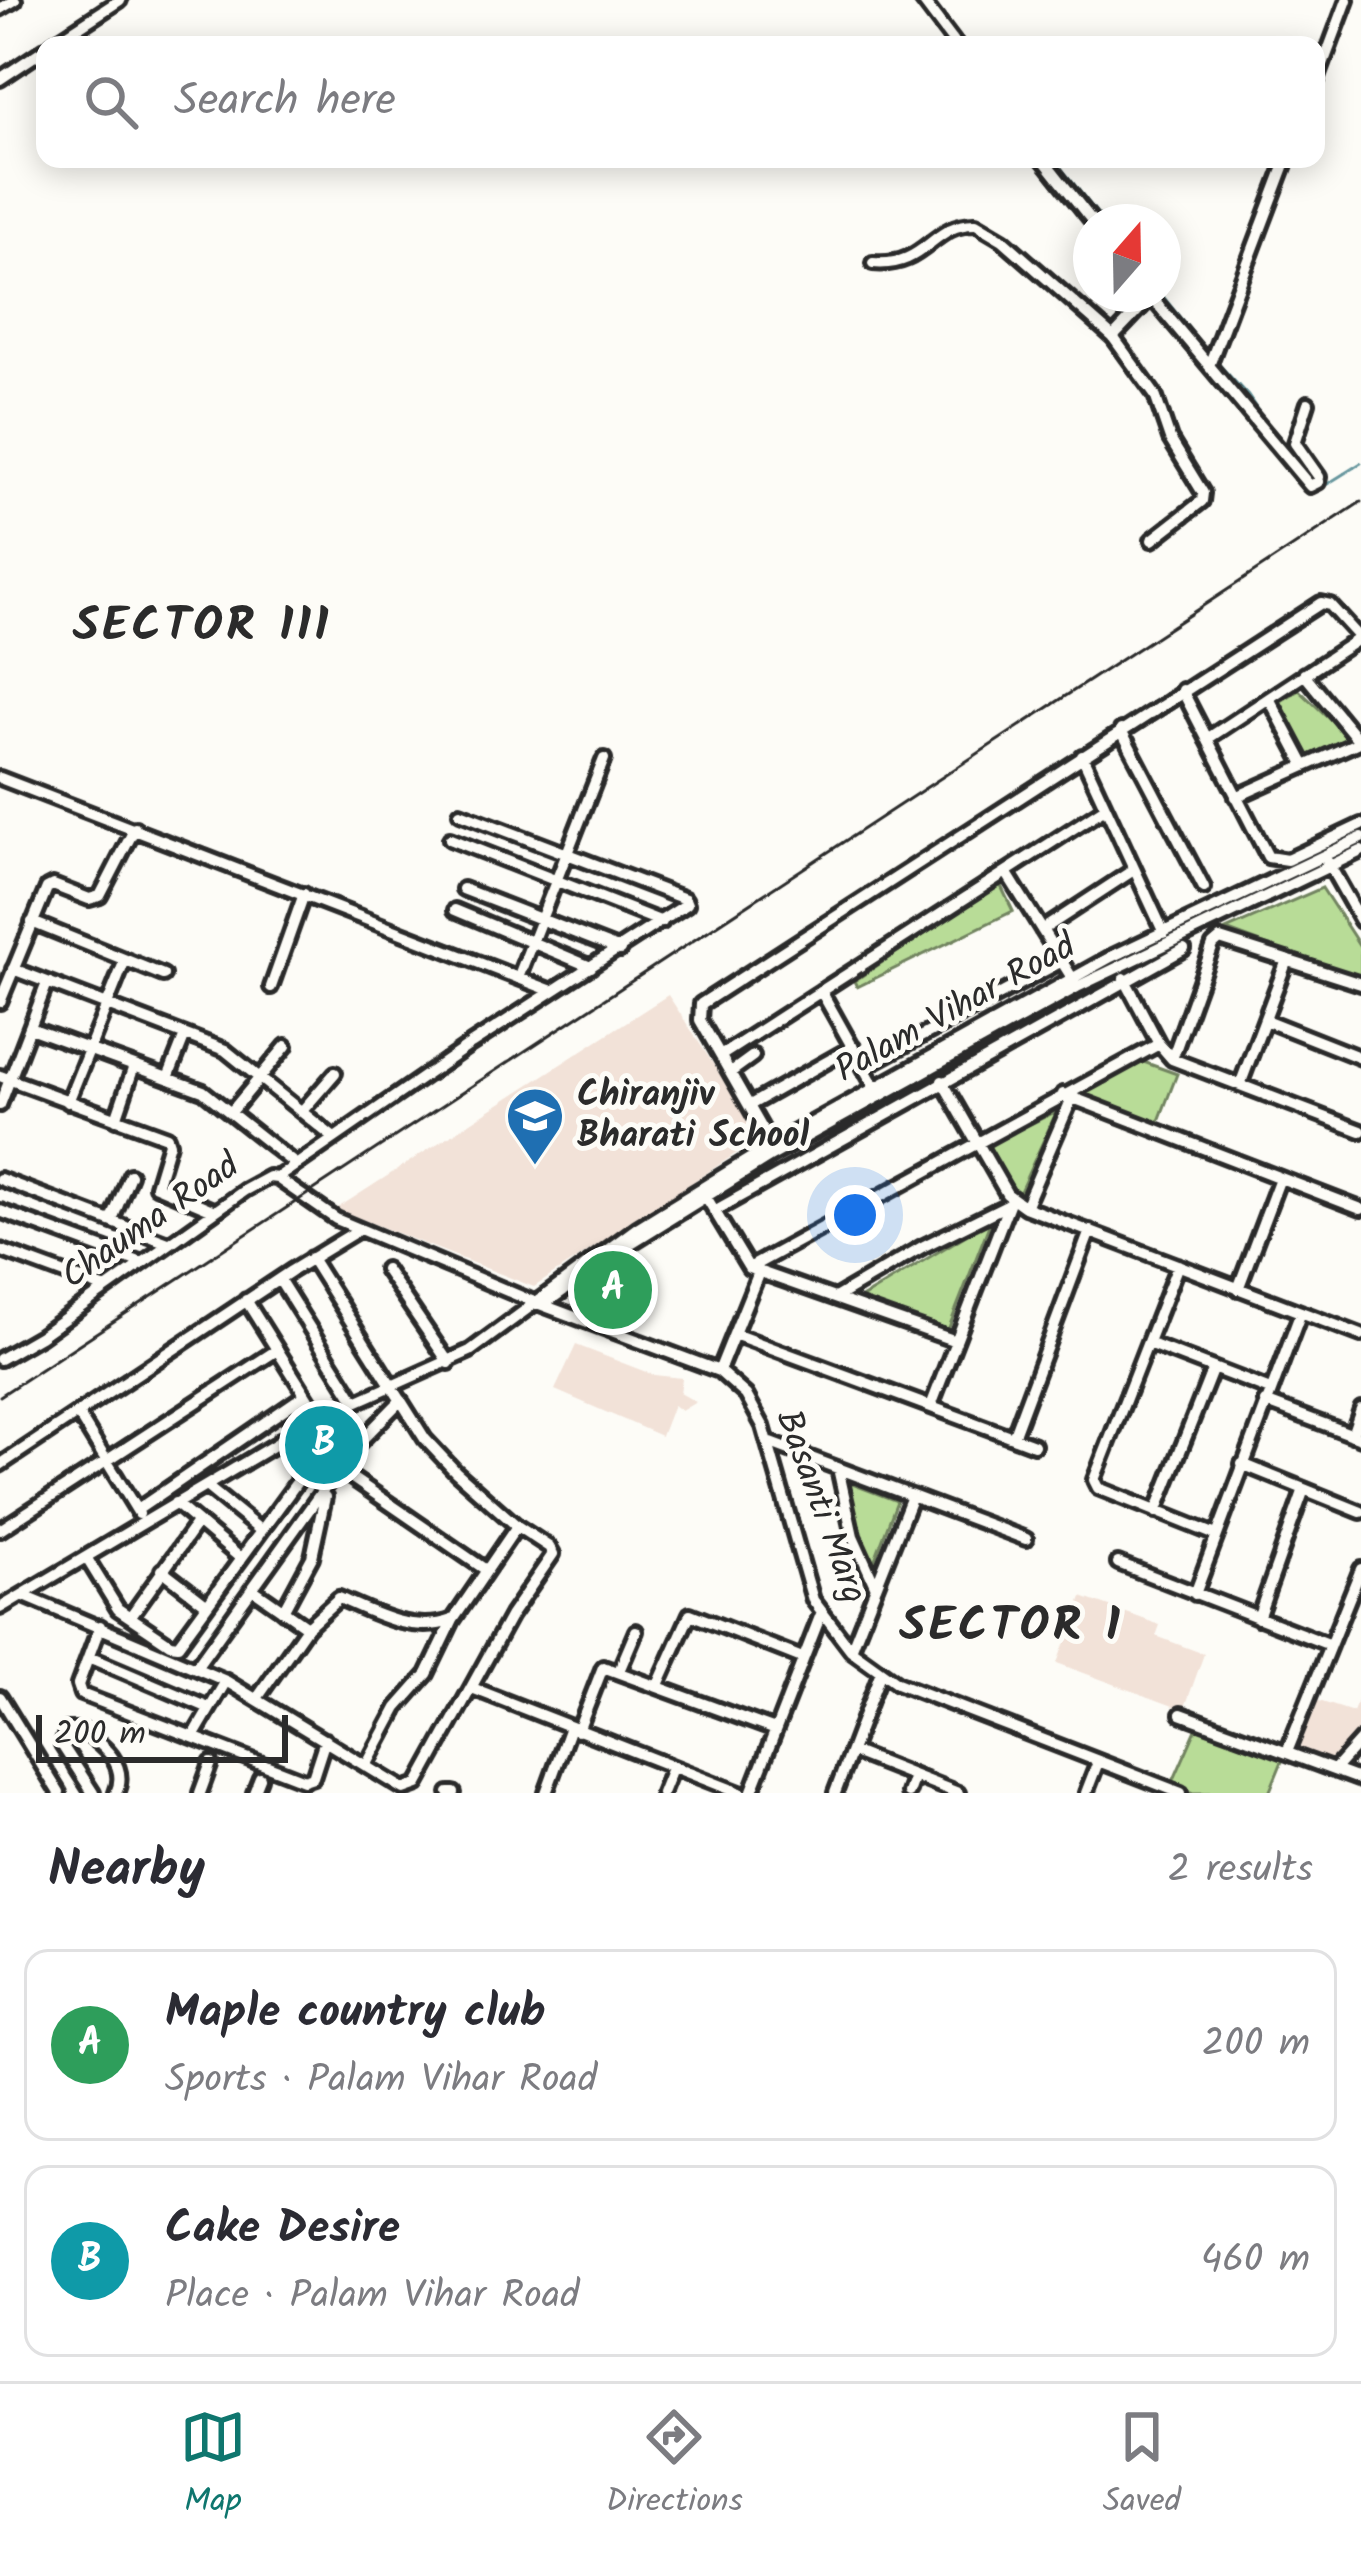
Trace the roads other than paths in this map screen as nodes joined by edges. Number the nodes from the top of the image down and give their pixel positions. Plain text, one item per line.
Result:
1 (15, 0) edge
2 (120, 0) edge
3 (922, 0) edge
4 (1347, 0) edge
5 (0, 9) edge
6 (65, 36) edge
7 (949, 36) edge
8 (36, 55) edge
9 (1325, 59) edge
10 (0, 79) edge
11 (1050, 168) edge
12 (1284, 168) edge
13 (1079, 204) edge
14 (873, 263) dead end
15 (1135, 312) edge
16 (1165, 312) edge
17 (1113, 337) junction
18 (1210, 363) junction
19 (1308, 403) dead end
20 (1152, 540) dead end
21 (1360, 639) edge
22 (1304, 674) junction
23 (1182, 690) junction
24 (1269, 698) junction
25 (1121, 730) junction
26 (1208, 739) junction
27 (1360, 742) edge
28 (1082, 755) junction
29 (604, 760) dead end
30 (1305, 766) junction
31 (0, 778) edge
32 (1236, 797) junction
33 (1105, 808) junction
34 (460, 813) dead end
35 (1361, 825) edge
36 (135, 828) junction
37 (1361, 838) edge
38 (450, 839) dead end
39 (1361, 851) edge
40 (568, 853) junction
41 (1327, 860) junction
42 (1132, 871) junction
43 (1006, 872) junction
44 (557, 880) junction
45 (464, 889) dead end
46 (1204, 889) dead end
47 (304, 894) junction
48 (455, 910) dead end
49 (542, 918) junction
50 (1361, 921) edge
51 (32, 922) junction
52 (662, 922) junction
53 (1042, 930) junction
54 (1164, 933) junction
55 (532, 941) junction
56 (1184, 949) dead end
57 (620, 950) junction
58 (125, 960) junction
59 (1117, 960) junction
60 (1287, 960) junction
61 (1062, 962) junction
62 (591, 967) junction
63 (13, 969) junction
64 (163, 975) dead end
65 (518, 978) junction
66 (1125, 980) junction
67 (47, 982) junction
68 (1074, 982) junction
69 (1361, 984) edge
70 (271, 987) dead end
71 (552, 991) junction
72 (821, 991) junction
73 (0, 1002) edge
74 (105, 1006) junction
75 (1265, 1020) junction
76 (30, 1028) junction
77 (185, 1035) junction
78 (1159, 1044) junction
79 (286, 1046) dead end
80 (853, 1047) junction
81 (88, 1049) junction
82 (722, 1055) junction
83 (754, 1056) dead end
84 (1361, 1058) edge
85 (1172, 1059) junction
86 (134, 1066) junction
87 (864, 1067) junction
88 (934, 1067) junction
89 (731, 1072) junction
90 (335, 1073) dead end
91 (262, 1077) junction
92 (5, 1078) edge
93 (168, 1078) junction
94 (943, 1082) junction
95 (1240, 1085) junction
96 (878, 1093) junction
97 (1067, 1096) junction
98 (68, 1102) junction
99 (0, 1105) edge
100 (750, 1105) junction
101 (232, 1111) junction
102 (302, 1111) junction
103 (116, 1119) junction
104 (1361, 1131) edge
105 (334, 1138) junction
106 (975, 1142) junction
107 (774, 1149) junction
108 (295, 1164) junction
109 (130, 1174) dead end
110 (277, 1178) junction
111 (1280, 1178) junction
112 (0, 1179) edge
113 (705, 1195) junction
114 (1009, 1202) junction
115 (1025, 1207) junction
116 (1361, 1209) edge
117 (0, 1211) edge
118 (215, 1211) junction
119 (714, 1211) junction
120 (111, 1217) junction
121 (361, 1229) junction
122 (1090, 1231) junction
123 (169, 1243) junction
124 (0, 1250) edge
125 (311, 1258) junction
126 (142, 1263) junction
127 (1178, 1265) junction
128 (385, 1269) dead end
129 (754, 1270) junction
130 (279, 1279) junction
131 (1238, 1288) junction
132 (106, 1289) junction
133 (835, 1298) junction
134 (246, 1300) junction
135 (537, 1302) junction
136 (1301, 1312) junction
137 (734, 1334) junction
138 (1361, 1335) edge
139 (956, 1341) junction
140 (1148, 1343) junction
141 (277, 1350) junction
142 (4, 1354) edge
143 (449, 1363) junction
144 (1213, 1368) junction
145 (719, 1371) junction
146 (394, 1387) junction
147 (305, 1395) junction
148 (1268, 1396) junction
149 (401, 1400) junction
150 (356, 1402) junction
151 (931, 1406) junction
152 (1361, 1409) edge
153 (78, 1414) junction
154 (320, 1418) junction
155 (1356, 1436) edge
156 (1013, 1437) junction
157 (280, 1440) junction
158 (771, 1443) junction
159 (1034, 1445) dead end
160 (108, 1462) junction
161 (1242, 1464) junction
162 (0, 1465) edge
163 (838, 1468) junction
164 (339, 1469) junction
165 (206, 1486) junction
166 (1304, 1490) junction
167 (325, 1492) junction
168 (912, 1496) junction
169 (175, 1503) junction
170 (137, 1510) junction
171 (1156, 1512) junction
172 (1361, 1512) edge
173 (197, 1522) junction
174 (144, 1523) junction
175 (517, 1526) junction
176 (0, 1530) edge
177 (260, 1530) junction
178 (1216, 1535) junction
179 (1026, 1539) dead end
180 (86, 1557) junction
181 (239, 1557) junction
182 (1118, 1563) dead end
183 (1361, 1569) edge
184 (163, 1570) junction
185 (486, 1570) junction
186 (1358, 1585) edge
187 (876, 1587) junction
188 (254, 1590) junction
189 (1195, 1594) junction
190 (22, 1595) junction
191 (206, 1604) junction
192 (0, 1607) edge
193 (283, 1611) junction
194 (821, 1615) junction
195 (130, 1617) junction
196 (1258, 1618) junction
197 (453, 1620) junction
198 (100, 1626) junction
199 (308, 1627) junction
200 (636, 1631) dead end
201 (1330, 1646) junction
202 (851, 1650) junction
203 (89, 1657) junction
204 (802, 1658) junction
205 (196, 1667) junction
206 (619, 1671) junction
207 (880, 1674) junction
208 (226, 1681) junction
209 (658, 1685) junction
210 (472, 1688) junction
211 (0, 1697) edge
212 (258, 1697) junction
213 (209, 1708) junction
214 (1181, 1714) dead end
215 (574, 1729) junction
216 (775, 1730) junction
217 (193, 1737) junction
218 (325, 1740) junction
219 (1361, 1740) edge
220 (851, 1751) junction
221 (1287, 1752) junction
222 (1098, 1762) junction
223 (211, 1763) dead end
224 (366, 1766) junction
225 (672, 1768) junction
226 (1334, 1770) junction
227 (914, 1776) junction
228 (260, 1778) dead end
229 (1361, 1780) edge
230 (59, 1793) edge
231 (93, 1793) edge
232 (116, 1793) edge
233 (200, 1793) edge
234 (254, 1793) edge
235 (546, 1793) edge
236 (662, 1793) edge
237 (740, 1793) edge
238 (751, 1793) edge
239 (835, 1793) edge
240 (908, 1793) edge
241 (958, 1793) edge
242 (1086, 1793) edge
243 (1180, 1793) edge

1 - 5 street
2 - 6 street
3 - 7 street
4 - 9 street
8 - 10 street
11 - 13 street
12 - 18 street
14 - 17 street
15 - 17 street
16 - 18 street
17 - 20 street
18 - 19 street
21 - 22 street
21 - 23 street
22 - 24 street
22 - 27 street
23 - 25 street
23 - 26 street
24 - 26 street
24 - 30 street
25 - 28 street
25 - 46 street
26 - 32 street
27 - 30 street
28 - 33 street
28 - 82 street
29 - 40 street
30 - 32 street
31 - 36 street
32 - 35 street
33 - 42 street
33 - 43 street
34 - 40 street
36 - 47 street
36 - 51 street
37 - 41 street, Palam Vihar Road
38 - 44 street
39 - 41 street, Palam Vihar Road
40 - 44 street
40 - 52 street
41 - 50 street
41 - 54 street, Palam Vihar Road
41 - 59 street, Palam Vihar Road
42 - 53 street
42 - 54 street
43 - 53 street
43 - 72 street
44 - 49 street
44 - 52 street
45 - 49 street
47 - 65 street
47 - 70 street
48 - 55 street
49 - 55 street
49 - 57 street
51 - 58 street
51 - 63 street
52 - 57 street, Chauma Road
53 - 61 street
54 - 59 street, Palam Vihar Road
55 - 62 street
55 - 65 street
56 - 66 street
57 - 62 street, Chauma Road
58 - 64 street
58 - 74 street
59 - 66 street
59 - 68 street, Palam Vihar Road
60 - 69 street
60 - 75 street
60 - 85 street
61 - 68 street
61 - 87 street
62 - 71 street, Chauma Road
63 - 67 street
63 - 73 street
65 - 71 street
66 - 78 street
66 - 94 street
67 - 74 street
67 - 76 street
68 - 88 street, Palam Vihar Road
68 - 96 street, Palam Vihar Road
71 - 105 street, Chauma Road
72 - 80 street
72 - 82 street
74 - 77 street
74 - 81 street
75 - 84 street
75 - 95 street
76 - 81 street
76 - 92 street
77 - 91 street
77 - 93 street
78 - 85 street
78 - 97 street
79 - 91 street
80 - 87 street
80 - 100 street
81 - 86 street
81 - 98 street
82 - 89 street
83 - 89 street
85 - 95 street
86 - 93 street
86 - 103 street
87 - 96 street
88 - 94 street
88 - 96 street, Palam Vihar Road
89 - 100 street
90 - 102 street
91 - 101 street
91 - 102 street
92 - 98 street
92 - 99 street
93 - 101 street
94 - 106 street
94 - 119 street
95 - 104 street
96 - 107 street, Palam Vihar Road
97 - 106 street
97 - 111 street
97 - 115 street
98 - 103 street
100 - 107 street
101 - 108 street
102 - 105 street
103 - 118 street
105 - 108 street, Chauma Road
106 - 114 street
106 - 129 street
107 - 113 street, Palam Vihar Road
107 - 135 street, Palam Vihar Road
108 - 110 street, Chauma Road
109 - 120 street
110 - 118 street, Chauma Road
110 - 121 street, Basanti Marg
111 - 116 street
111 - 131 street
112 - 120 street
113 - 119 street
113 - 135 street, Palam Vihar Road
114 - 115 street
114 - 133 street
114 - 139 street
115 - 122 street
117 - 126 street
118 - 123 street, Chauma Road
119 - 129 street
120 - 123 street
121 - 125 street
121 - 135 street, Basanti Marg
122 - 127 street
122 - 156 street
123 - 126 street, Chauma Road
124 - 132 street
125 - 130 street
125 - 146 street
126 - 132 street, Chauma Road
127 - 131 street
127 - 140 street
128 - 143 street
129 - 133 street
129 - 137 street
130 - 134 street
130 - 150 street
131 - 136 street
132 - 142 street, Chauma Road
133 - 139 street
134 - 141 street
134 - 153 street
135 - 143 street, Palam Vihar Road
135 - 145 street, Basanti Marg
136 - 138 street
136 - 148 street
137 - 145 street
137 - 151 street
139 - 151 street
140 - 144 street
140 - 171 street
141 - 147 street
141 - 160 street
143 - 146 street, Palam Vihar Road
144 - 148 street
144 - 171 street
145 - 158 street, Basanti Marg
146 - 149 street
146 - 150 street, Palam Vihar Road
147 - 154 street
147 - 170 street
148 - 155 street
148 - 161 street
149 - 164 street
149 - 175 street
150 - 154 street, Palam Vihar Road
151 - 156 street
152 - 155 street
153 - 160 street
153 - 162 street
154 - 157 street, Palam Vihar Road
156 - 159 street
157 - 165 street, Palam Vihar Road
157 - 177 street
158 - 163 street
158 - 194 street, Basanti Marg
160 - 170 street
160 - 176 street
161 - 166 street
161 - 178 street
163 - 168 street
163 - 187 street
164 - 167 street
164 - 185 street
165 - 169 street, Palam Vihar Road
165 - 177 street
166 - 172 street
166 - 196 street
167 - 188 street
167 - 193 street
168 - 179 street
168 - 187 street
169 - 173 street
169 - 174 street, Palam Vihar Road
170 - 174 street
171 - 178 street
173 - 181 street
173 - 184 street
174 - 180 street, Palam Vihar Road
175 - 185 street
175 - 210 street
177 - 181 street
178 - 189 street
180 - 190 street, Palam Vihar Road
180 - 195 street
181 - 191 street
182 - 189 street
183 - 186 street
184 - 191 street
184 - 195 street
185 - 197 street
186 - 201 street
187 - 202 street
188 - 193 street
188 - 205 street
189 - 196 street
190 - 192 street, Palam Vihar Road
190 - 198 street
191 - 195 street
193 - 199 street
194 - 202 street, Basanti Marg
194 - 204 street
196 - 201 street
197 - 199 street
197 - 224 street
198 - 203 street
198 - 205 street
199 - 212 street
200 - 206 street
201 - 221 street
202 - 207 street, Basanti Marg
203 - 213 street
203 - 217 street
204 - 209 street
204 - 216 street
205 - 208 street
206 - 209 street
206 - 215 street
207 - 220 street
207 - 222 street, Basanti Marg
208 - 212 street
208 - 213 street
209 - 216 street
210 - 215 street
210 - 224 street
211 - 230 street
212 - 218 street
213 - 217 street
214 - 221 street
215 - 225 street
215 - 235 street
216 - 238 street
217 - 218 street
218 - 224 street
219 - 226 street
220 - 227 street
220 - 239 street
221 - 226 street
222 - 242 street
222 - 243 street, Basanti Marg
223 - 233 street
225 - 236 street
225 - 237 street
226 - 229 street
227 - 240 street
227 - 241 street
228 - 234 street
231 - 232 street

